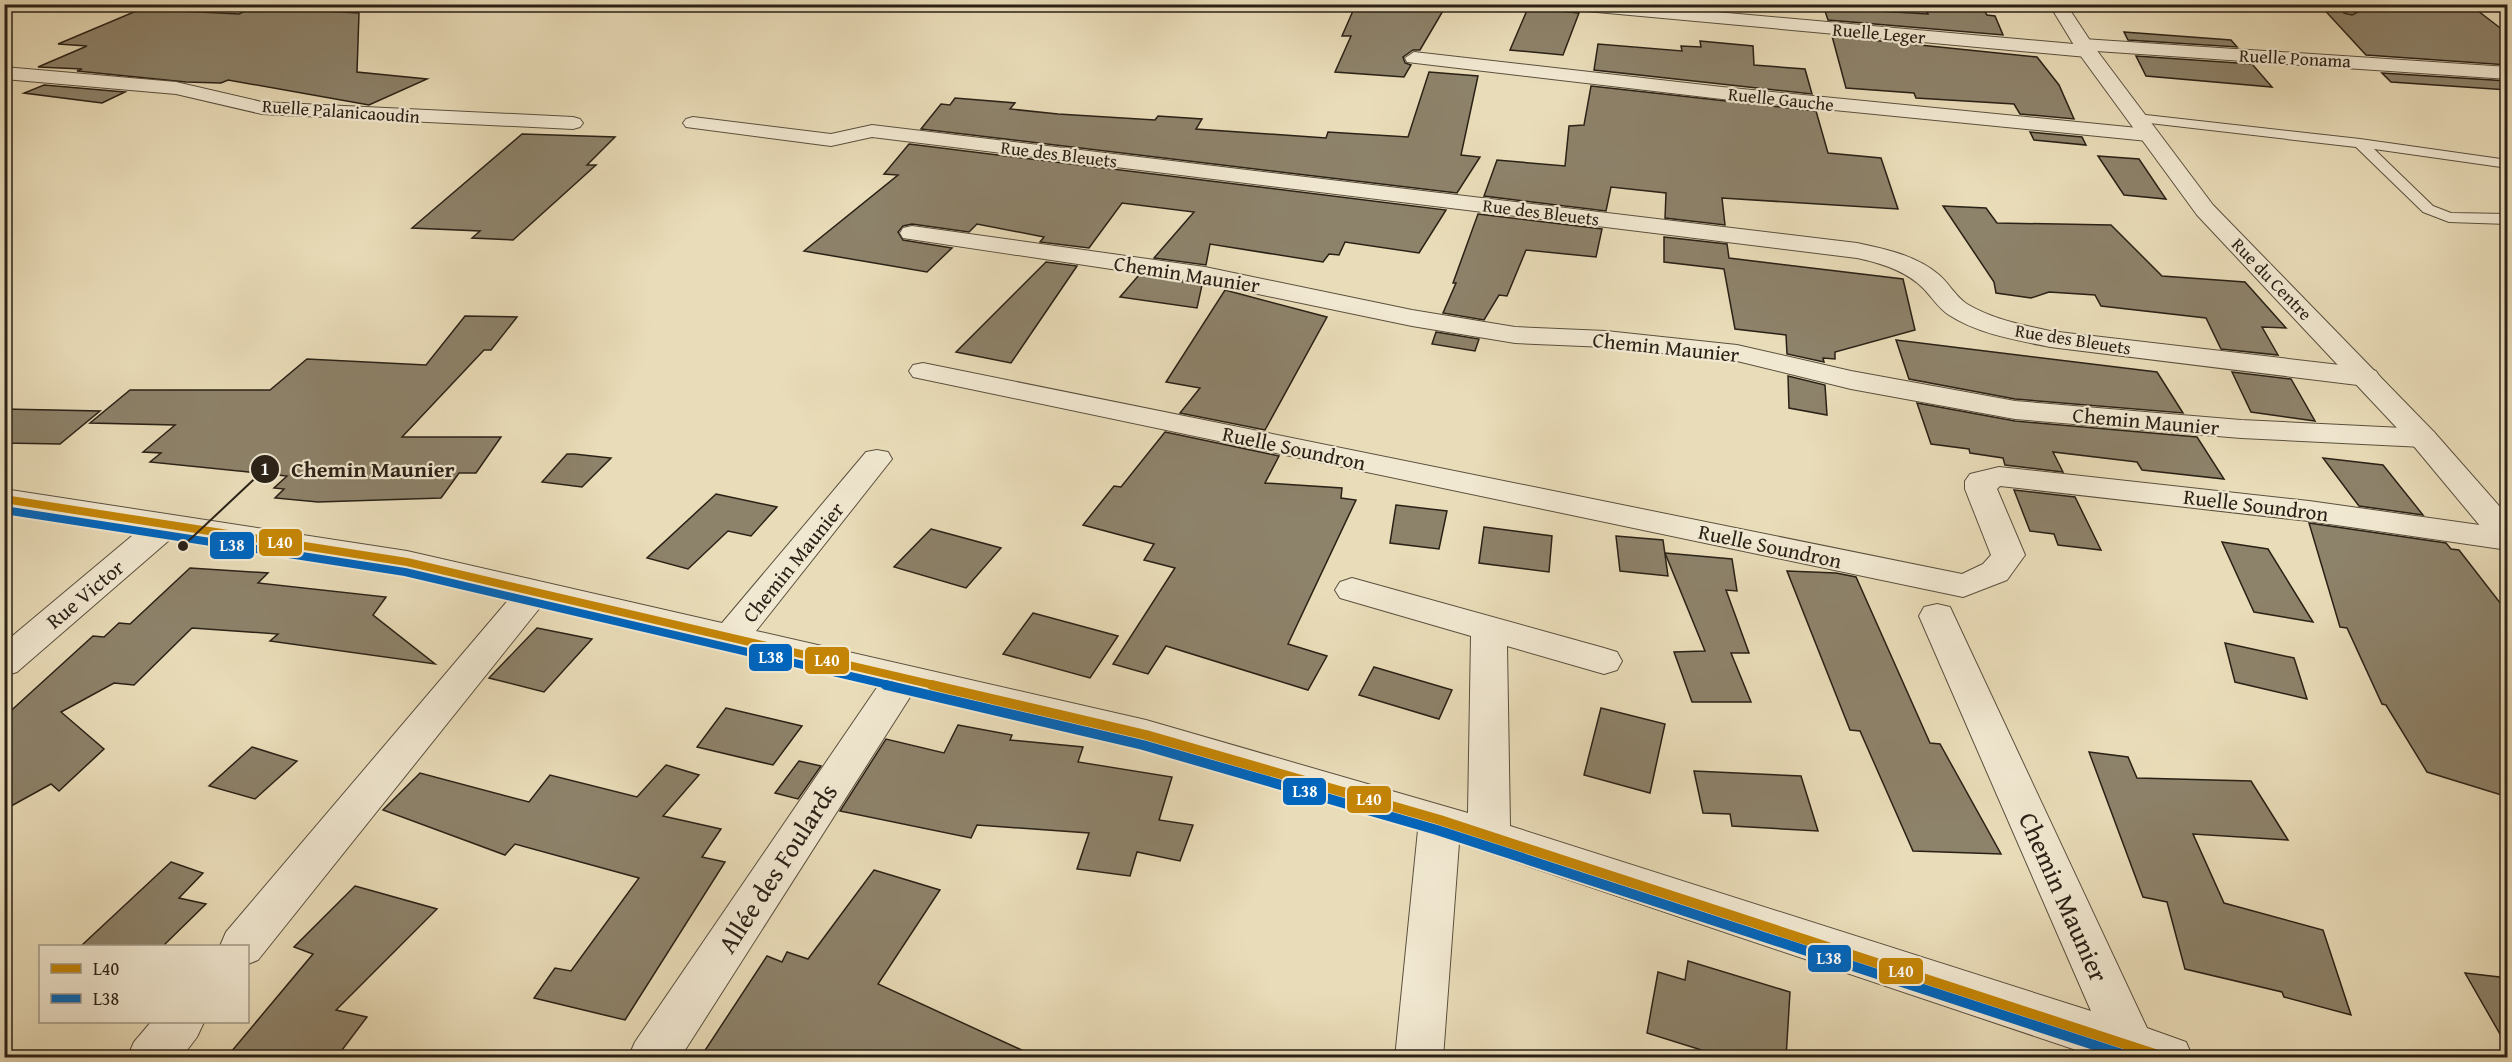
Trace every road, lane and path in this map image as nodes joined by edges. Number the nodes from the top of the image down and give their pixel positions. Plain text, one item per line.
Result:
1 (1564, 4) edge
2 (2057, 4) edge
3 (1667, 9) edge
4 (2085, 48) junction
5 (1413, 58) dead end
6 (4, 73) edge
7 (2508, 73) edge
8 (573, 123) dead end
9 (693, 123) dead end
10 (2143, 127) junction
11 (2360, 142) junction
12 (2508, 164) edge
13 (2508, 219) edge
14 (912, 233) dead end
15 (923, 371) dead end
16 (2366, 377) junction
17 (2423, 438) junction
18 (877, 459) dead end
19 (4, 500) edge
20 (166, 525) junction
21 (2508, 539) edge
22 (1352, 590) dead end
23 (535, 591) junction
24 (1937, 616) dead end
25 (1489, 628) junction
26 (731, 637) junction
27 (1604, 661) dead end
28 (4, 663) edge
29 (903, 678) junction
30 (1440, 820) junction
31 (1489, 836) junction
32 (243, 945) edge
33 (179, 1023) edge
34 (2150, 1052) edge
35 (151, 1058) edge
36 (652, 1058) edge
37 (1419, 1058) edge

1 - 3 street, Ruelle Leger
2 - 4 street, Rue du Centre
3 - 4 street, Ruelle Leger
4 - 7 street, Ruelle Ponama
4 - 10 street, Rue du Centre
5 - 10 street, Ruelle Gauche
6 - 8 street, Ruelle Palanicaoudin
9 - 16 street, Rue des Bleuets
10 - 11 lane
10 - 16 street, Rue du Centre
11 - 12 lane
11 - 13 lane
14 - 17 street, Chemin Maunier
15 - 21 street, Ruelle Soundron
16 - 17 street, Rue du Centre
17 - 21 street, Rue du Centre
18 - 26 street, Chemin Maunier
19 - 20 street, Chemin Maunier
20 - 23 street, Chemin Maunier
20 - 28 street, Rue Victor
22 - 25 street
23 - 26 street, Chemin Maunier
23 - 32 street
24 - 34 street, Chemin Maunier
25 - 27 street
25 - 31 street
26 - 29 street, Chemin Maunier
29 - 30 street, Chemin Maunier
29 - 36 street, Allée des Foulards
30 - 31 street, Chemin Maunier
30 - 37 street
31 - 34 street, Chemin Maunier
33 - 35 street

